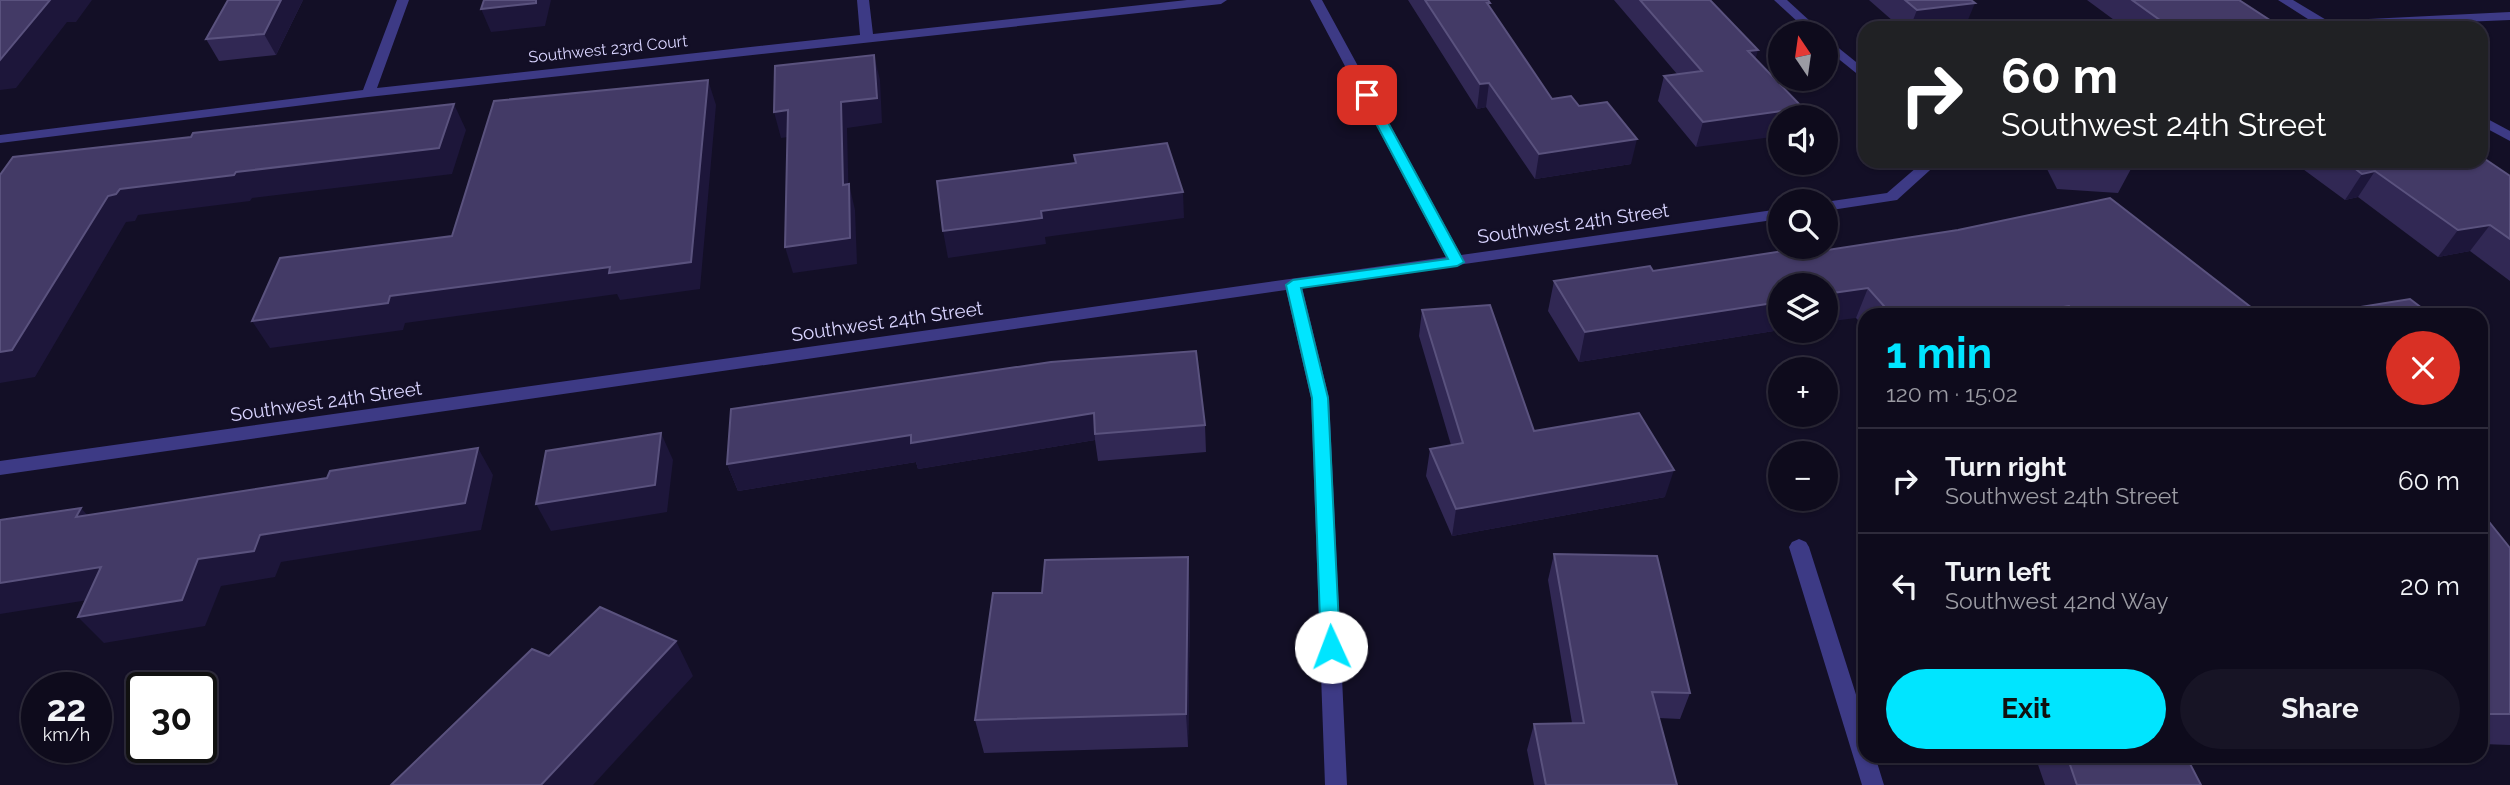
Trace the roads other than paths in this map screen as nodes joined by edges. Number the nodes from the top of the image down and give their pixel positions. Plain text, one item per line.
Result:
1 (403, 0) edge
2 (863, 0) edge
3 (1221, 0) edge
4 (1316, 0) edge
5 (1780, 0) edge
6 (2284, 0) edge
7 (2510, 16) edge
8 (1804, 21) edge
9 (2320, 21) edge
10 (2419, 21) edge
11 (867, 38) junction
12 (1838, 52) edge
13 (1858, 70) edge
14 (368, 93) junction
15 (2488, 124) edge
16 (2510, 137) edge
17 (0, 139) edge
18 (1927, 168) edge
19 (1838, 205) edge
20 (1768, 216) edge
21 (1457, 262) junction
22 (1293, 285) junction
23 (0, 468) edge
24 (1799, 547) dead end
25 (1858, 737) edge
26 (1866, 763) edge
27 (1336, 785) edge
28 (1873, 785) edge

1 - 14 street
2 - 11 street
3 - 11 street, Southwest 23rd Court
4 - 21 street
5 - 8 street
6 - 9 street
7 - 10 street
11 - 14 street, Southwest 23rd Court
12 - 13 street
14 - 17 street, Southwest 23rd Court
15 - 16 street
18 - 19 street
20 - 21 street, Southwest 24th Street
21 - 22 street, Southwest 24th Street
22 - 23 street, Southwest 24th Street
22 - 27 street
24 - 25 street
26 - 28 street

